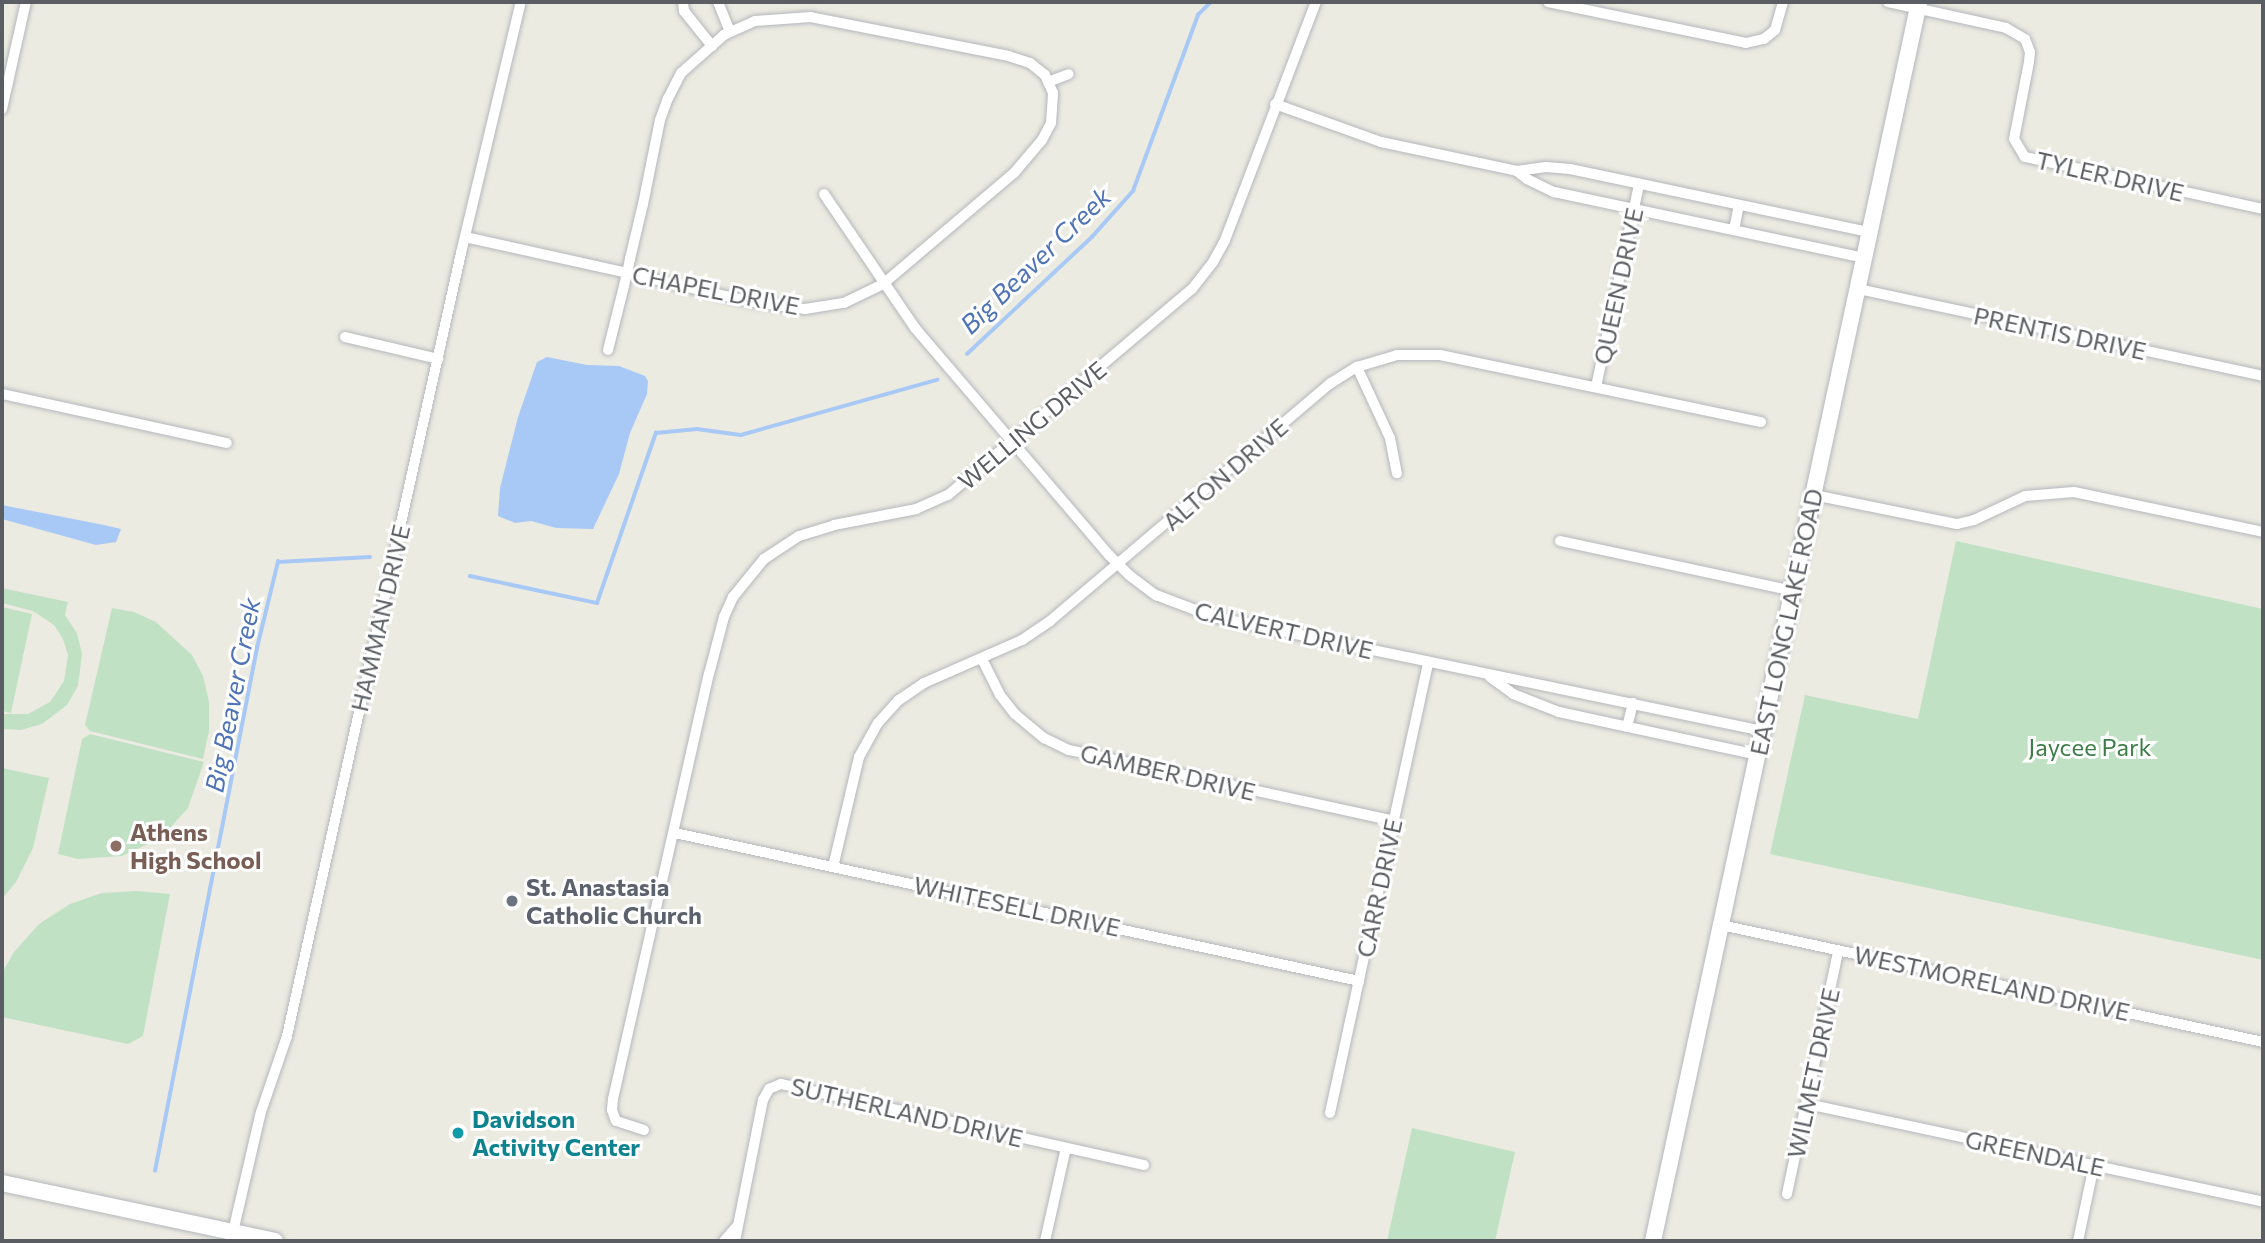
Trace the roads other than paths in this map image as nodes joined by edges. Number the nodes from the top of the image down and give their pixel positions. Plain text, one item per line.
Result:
1 (26, 2) edge
2 (521, 2) edge
3 (682, 2) edge
4 (718, 2) edge
5 (1316, 2) edge
6 (1548, 2) edge
7 (1783, 2) edge
8 (1888, 2) edge
9 (1919, 5) edge
10 (730, 32) junction
11 (712, 46) junction
12 (1069, 74) dead end
13 (1048, 82) junction
14 (1275, 104) junction
15 (2, 109) edge
16 (1517, 171) junction
17 (1639, 184) junction
18 (824, 194) dead end
19 (1739, 205) junction
20 (1634, 209) junction
21 (2263, 209) edge
22 (1734, 230) junction
23 (1870, 232) junction
24 (465, 237) junction
25 (1865, 258) junction
26 (627, 273) junction
27 (883, 284) junction
28 (1858, 289) junction
29 (345, 337) dead end
30 (608, 350) dead end
31 (438, 359) junction
32 (1356, 368) junction
33 (2263, 376) edge
34 (1596, 387) junction
35 (2, 394) edge
36 (1761, 422) dead end
37 (227, 443) dead end
38 (1013, 443) junction
39 (1397, 473) dead end
40 (1814, 495) junction
41 (2263, 532) edge
42 (1560, 541) dead end
43 (1119, 565) junction
44 (1793, 591) junction
45 (982, 659) junction
46 (1428, 662) junction
47 (1490, 677) junction
48 (1633, 703) junction
49 (1627, 727) junction
50 (1763, 731) junction
51 (1758, 755) junction
52 (1394, 821) junction
53 (675, 833) junction
54 (834, 867) junction
55 (1721, 925) junction
56 (1838, 951) junction
57 (1359, 981) junction
58 (2263, 1042) edge
59 (1807, 1104) junction
60 (1330, 1113) dead end
61 (644, 1130) dead end
62 (1066, 1147) junction
63 (1144, 1165) dead end
64 (2094, 1165) junction
65 (2, 1183) edge
66 (1787, 1194) dead end
67 (2263, 1202) edge
68 (736, 1227) junction
69 (233, 1232) junction
70 (275, 1241) edge
71 (724, 1241) edge
72 (735, 1241) edge
73 (1045, 1241) edge
74 (1653, 1241) edge
75 (2078, 1241) edge

1 - 15 street
2 - 24 street, HAMMAN DRIVE
3 - 11 street
4 - 10 street
5 - 14 street, WELLING DRIVE
6 - 7 street
8 - 9 street
9 - 21 street, TYLER DRIVE
9 - 23 main road, EAST LONG LAKE ROAD
10 - 11 street
10 - 13 street
11 - 26 street
12 - 13 street
13 - 27 street, CHAPEL DRIVE
14 - 16 street
14 - 38 street, WELLING DRIVE
16 - 17 street
16 - 20 street
17 - 19 street
17 - 20 street, QUEEN DRIVE
18 - 27 street, CALVERT DRIVE
19 - 22 street
19 - 23 street
20 - 22 street
20 - 34 street, QUEEN DRIVE
22 - 25 street
23 - 25 main road, EAST LONG LAKE ROAD
24 - 26 street, CHAPEL DRIVE
24 - 31 street, HAMMAN DRIVE
25 - 28 main road, EAST LONG LAKE ROAD
26 - 27 street, CHAPEL DRIVE
26 - 30 street
27 - 38 street, CALVERT DRIVE
28 - 33 street, PRENTIS DRIVE
28 - 40 main road, EAST LONG LAKE ROAD
29 - 31 street
31 - 69 street, HAMMAN DRIVE
32 - 34 street, ALTON DRIVE
32 - 39 street
32 - 43 street, ALTON DRIVE
34 - 36 street, ALTON DRIVE
35 - 37 street
38 - 43 street, CALVERT DRIVE
38 - 53 street, WELLING DRIVE
40 - 41 street
40 - 44 main road, EAST LONG LAKE ROAD
42 - 44 street
43 - 45 street, ALTON DRIVE
43 - 46 street, CALVERT DRIVE
44 - 50 main road, EAST LONG LAKE ROAD
45 - 52 street, GAMBER DRIVE
45 - 54 street, ALTON DRIVE
46 - 47 street, CALVERT DRIVE
46 - 52 street, CARR DRIVE
47 - 48 street, CALVERT DRIVE
47 - 49 street, CALVERT DRIVE
48 - 49 street
48 - 50 street, CALVERT DRIVE
49 - 51 street, CALVERT DRIVE
50 - 51 main road, EAST LONG LAKE ROAD
51 - 55 main road, EAST LONG LAKE ROAD
52 - 57 street, CARR DRIVE
53 - 54 street, WHITESELL DRIVE
53 - 61 street, WELLING DRIVE
54 - 57 street, WHITESELL DRIVE
55 - 56 street, WESTMORELAND DRIVE
55 - 74 main road, EAST LONG LAKE ROAD
56 - 58 street, WESTMORELAND DRIVE
56 - 59 street, WILMET DRIVE
57 - 60 street, CARR DRIVE
59 - 64 street, GREENDALE
59 - 66 street, WILMET DRIVE
62 - 63 street, SUTHERLAND DRIVE
62 - 68 street, SUTHERLAND DRIVE
62 - 73 street
64 - 67 street, GREENDALE
64 - 75 street
65 - 69 main road
68 - 71 street, SUTHERLAND DRIVE
68 - 72 street, SUTHERLAND DRIVE
69 - 70 main road

